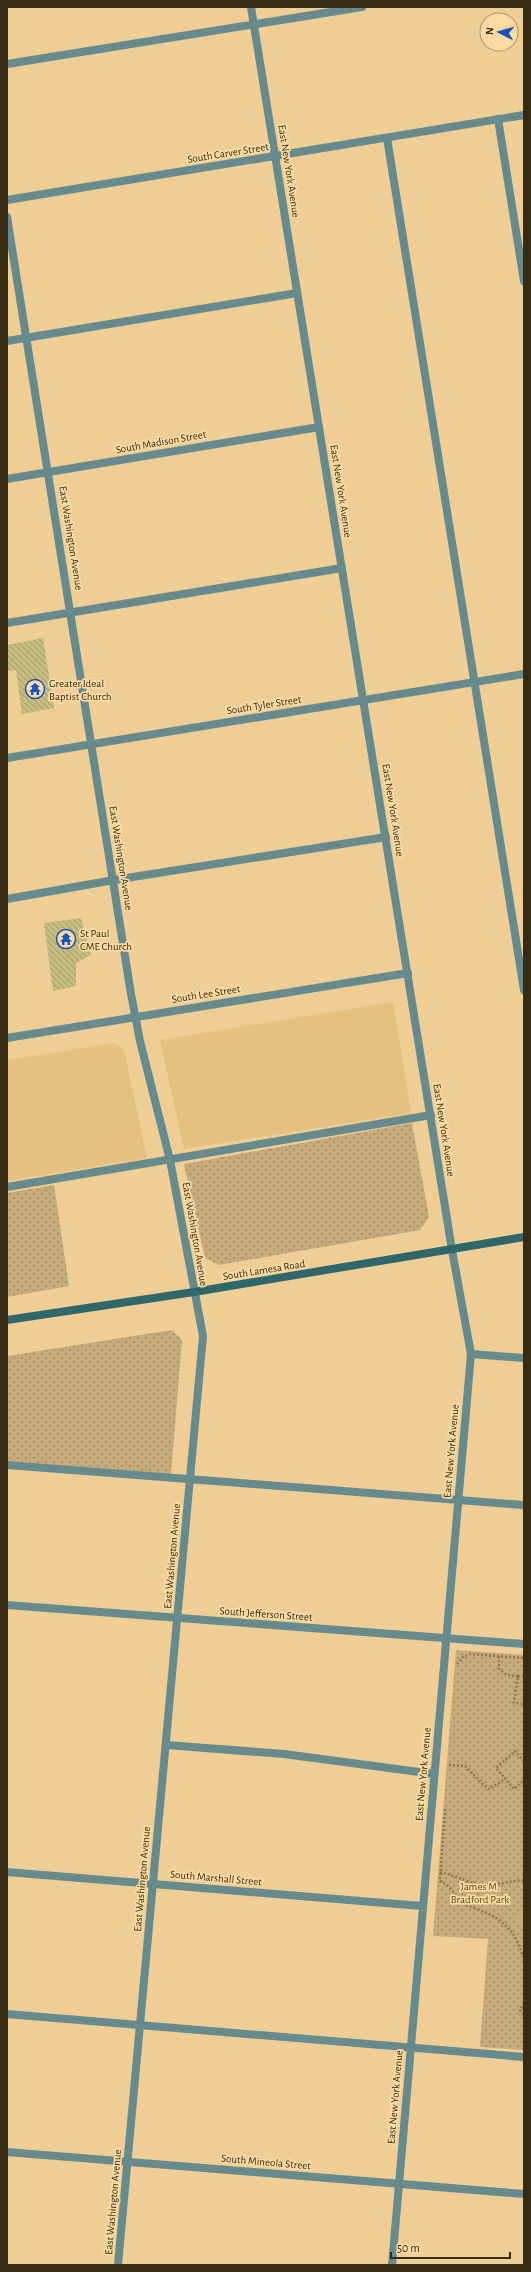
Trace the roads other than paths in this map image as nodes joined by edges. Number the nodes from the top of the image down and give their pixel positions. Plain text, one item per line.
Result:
1 (251, 7) edge
2 (362, 7) edge
3 (254, 25) junction
4 (7, 64) edge
5 (524, 115) edge
6 (498, 119) junction
7 (387, 138) junction
8 (275, 156) junction
9 (7, 200) edge
10 (7, 217) edge
11 (524, 281) edge
12 (297, 293) junction
13 (27, 338) junction
14 (7, 341) edge
15 (319, 427) junction
16 (49, 473) junction
17 (7, 479) edge
18 (342, 568) junction
19 (72, 613) junction
20 (7, 623) edge
21 (524, 674) edge
22 (474, 682) junction
23 (364, 701) junction
24 (92, 744) junction
25 (7, 758) edge
26 (386, 837) junction
27 (114, 880) junction
28 (7, 899) edge
29 (408, 973) junction
30 (524, 990) edge
31 (135, 1017) junction
32 (7, 1038) edge
33 (431, 1115) junction
34 (170, 1160) junction
35 (7, 1187) edge
36 (524, 1237) edge
37 (452, 1250) junction
38 (194, 1292) junction
39 (7, 1320) edge
40 (471, 1354) junction
41 (524, 1358) edge
42 (7, 1465) edge
43 (190, 1481) junction
44 (458, 1500) junction
45 (524, 1505) edge
46 (7, 1605) edge
47 (178, 1618) junction
48 (445, 1638) junction
49 (524, 1644) edge
50 (166, 1745) junction
51 (434, 1774) junction
52 (7, 1872) edge
53 (153, 1883) junction
54 (422, 1906) junction
55 (7, 2014) edge
56 (140, 2026) junction
57 (410, 2048) junction
58 (524, 2057) edge
59 (7, 2152) edge
60 (127, 2162) junction
61 (399, 2184) junction
62 (524, 2194) edge
63 (118, 2265) edge
64 (392, 2265) edge

1 - 3 street, East New York Avenue
2 - 3 street
3 - 4 street
3 - 8 street, East New York Avenue
5 - 6 street, South Carver Street
6 - 7 street, South Carver Street
6 - 11 street
7 - 8 street, South Carver Street
7 - 22 street
8 - 9 street, South Carver Street
8 - 12 street, East New York Avenue
10 - 13 street, East Washington Avenue
12 - 13 street
12 - 15 street, East New York Avenue
13 - 14 street
13 - 16 street, East Washington Avenue
15 - 16 street, South Madison Street
15 - 18 street, East New York Avenue
16 - 17 street, South Madison Street
16 - 19 street, East Washington Avenue
18 - 19 street
18 - 23 street, East New York Avenue
19 - 20 street
19 - 24 street, East Washington Avenue
21 - 22 street, South Tyler Street
22 - 23 street, South Tyler Street
22 - 30 street
23 - 24 street, South Tyler Street
23 - 26 street, East New York Avenue
24 - 25 street, South Tyler Street
24 - 27 street, East Washington Avenue
26 - 27 street
26 - 29 street, East New York Avenue
27 - 28 street
27 - 31 street, East Washington Avenue
29 - 31 street, South Lee Street
29 - 33 street, East New York Avenue
31 - 32 street, South Lee Street
31 - 34 street, East Washington Avenue
33 - 34 street
33 - 37 street, East New York Avenue
34 - 35 street
34 - 38 street, East Washington Avenue
36 - 37 main road, South Lamesa Road
37 - 38 main road, South Lamesa Road
37 - 40 street, East New York Avenue
38 - 39 main road, South Lamesa Road
38 - 43 street, East Washington Avenue
40 - 41 street
40 - 44 street, East New York Avenue
42 - 43 street
43 - 44 street
43 - 47 street, East Washington Avenue
44 - 45 street
44 - 48 street, East New York Avenue
46 - 47 street, South Jefferson Street
47 - 48 street, South Jefferson Street
47 - 50 street, East Washington Avenue
48 - 49 street, South Jefferson Street
48 - 51 street, East New York Avenue
50 - 51 street
50 - 53 street, East Washington Avenue
51 - 54 street, East New York Avenue
52 - 53 street, South Marshall Street
53 - 54 street, South Marshall Street
53 - 56 street, East Washington Avenue
54 - 57 street, East New York Avenue
55 - 56 street
56 - 57 street
56 - 60 street, East Washington Avenue
57 - 58 street
57 - 61 street, East New York Avenue
59 - 60 street, South Mineola Street
60 - 61 street, South Mineola Street
60 - 63 street, East Washington Avenue
61 - 62 street, South Mineola Street
61 - 64 street, East New York Avenue

